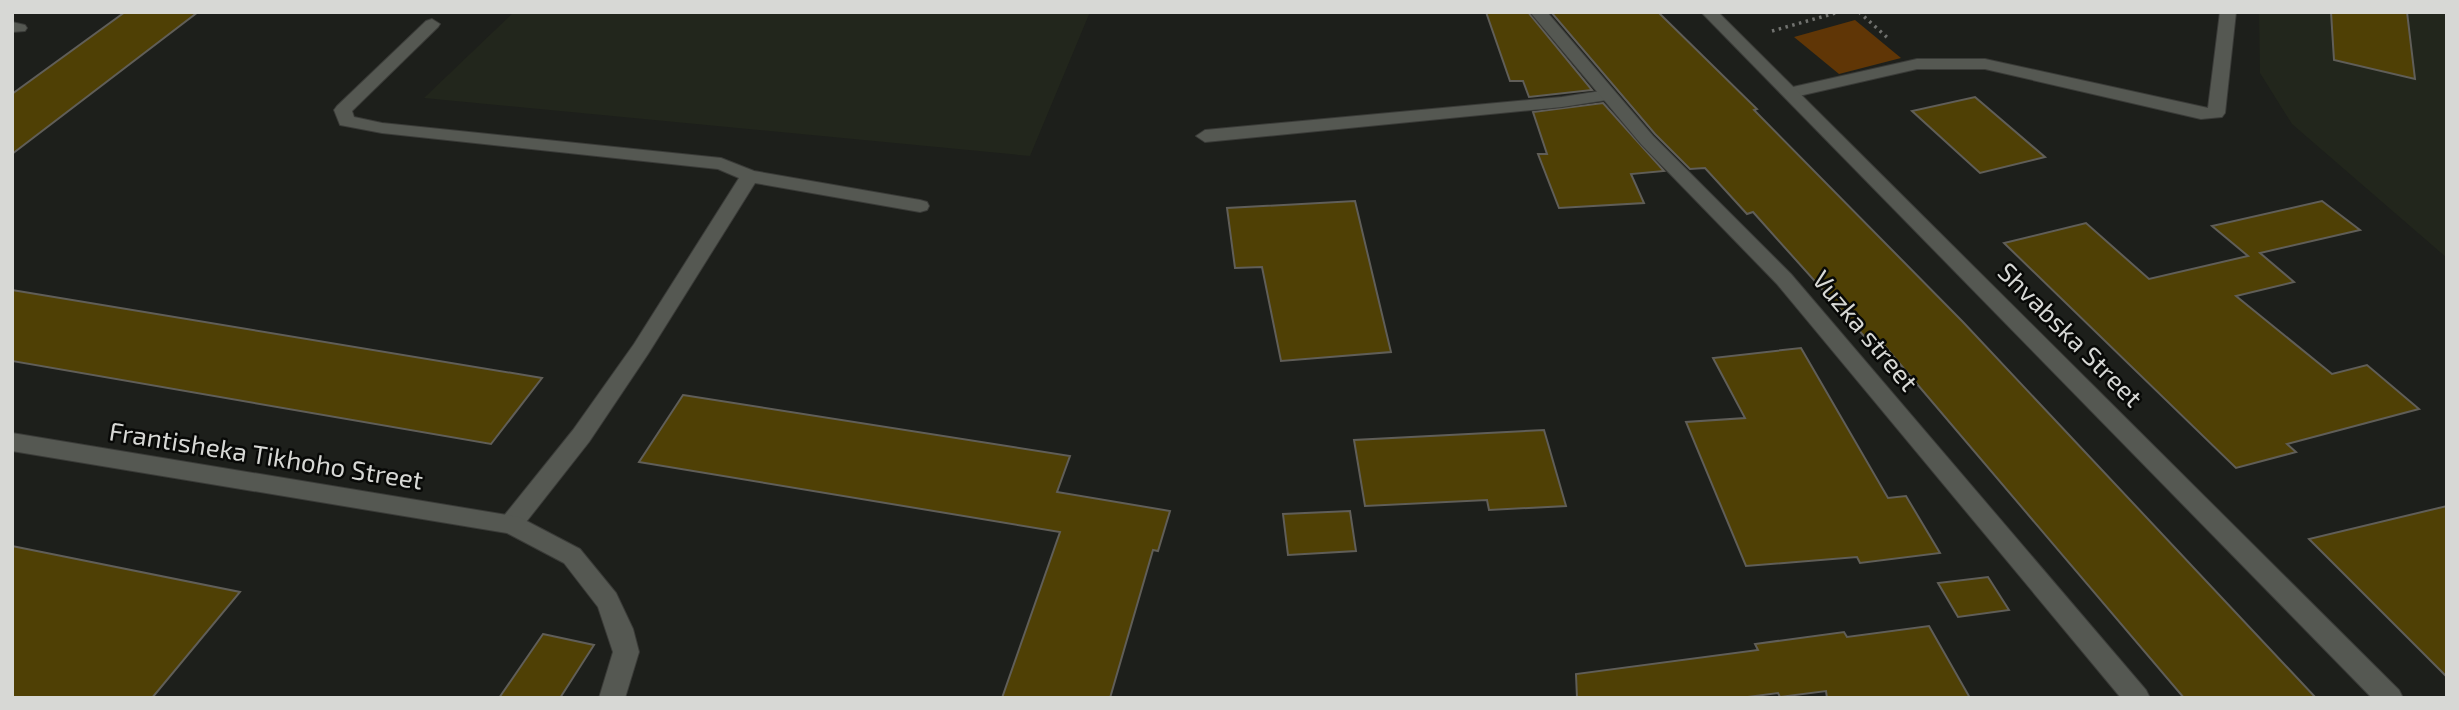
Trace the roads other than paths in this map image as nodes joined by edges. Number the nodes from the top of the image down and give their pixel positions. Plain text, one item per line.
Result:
1 (1538, 12) edge
2 (1709, 12) edge
3 (2228, 12) edge
4 (432, 24) dead end
5 (1790, 93) junction
6 (1607, 95) junction
7 (1205, 136) dead end
8 (750, 176) junction
9 (920, 206) dead end
10 (12, 442) edge
11 (512, 524) junction
12 (612, 698) edge
13 (2137, 698) edge
14 (2390, 698) edge

1 - 6 street, Vuzka street
2 - 5 street, Shvabska Street
3 - 5 street
4 - 8 street
5 - 14 street, Shvabska Street
6 - 7 street
6 - 13 street, Vuzka street
8 - 9 street
8 - 11 street
10 - 11 street, Frantisheka Tikhoho Street
11 - 12 street, Frantisheka Tikhoho Street

